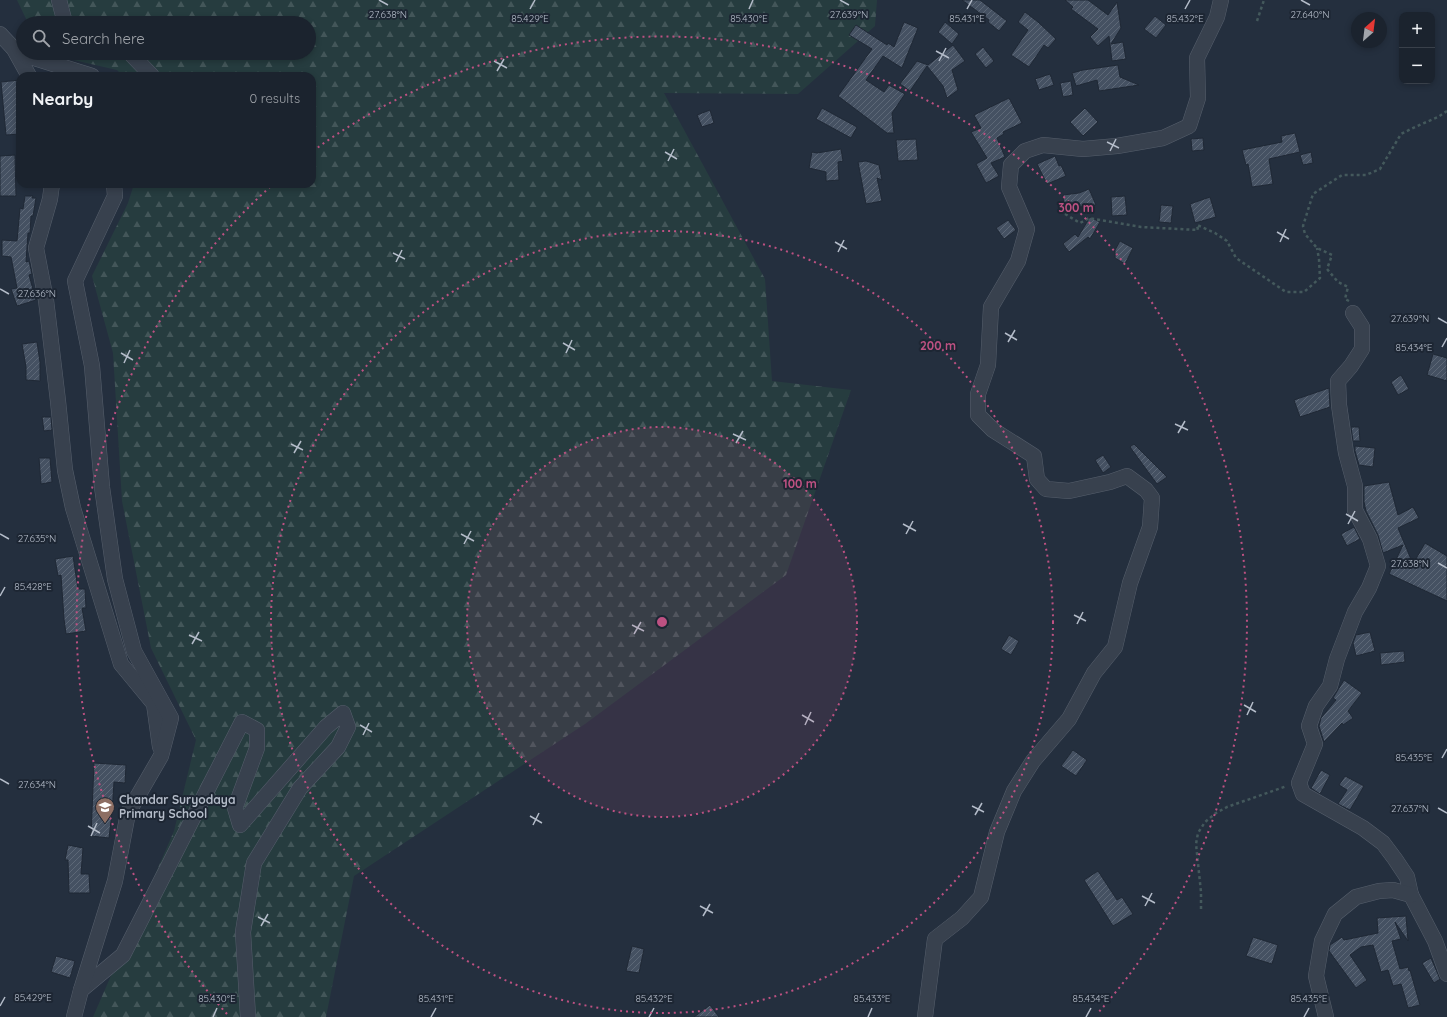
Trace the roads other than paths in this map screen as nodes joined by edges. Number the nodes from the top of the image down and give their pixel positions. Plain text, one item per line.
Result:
1 (59, 0) edge
2 (1221, 0) edge
3 (63, 16) edge
4 (0, 34) edge
5 (16, 47) edge
6 (16, 53) edge
7 (20, 60) edge
8 (41, 60) edge
9 (137, 60) edge
10 (27, 72) edge
11 (79, 72) edge
12 (148, 72) edge
13 (51, 188) edge
14 (114, 188) edge
15 (1353, 313) road end
16 (161, 756) junction
17 (1411, 895) junction
18 (1447, 974) edge
19 (81, 990) junction
20 (74, 1017) edge
21 (248, 1017) edge
22 (925, 1017) edge
23 (1326, 1017) edge

1 - 3 street
2 - 22 street
4 - 5 street
4 - 6 street
7 - 10 street
8 - 11 street
9 - 12 street
13 - 16 street
14 - 16 street
15 - 17 street
16 - 19 street
17 - 18 street
17 - 23 street
19 - 20 street
19 - 21 street

